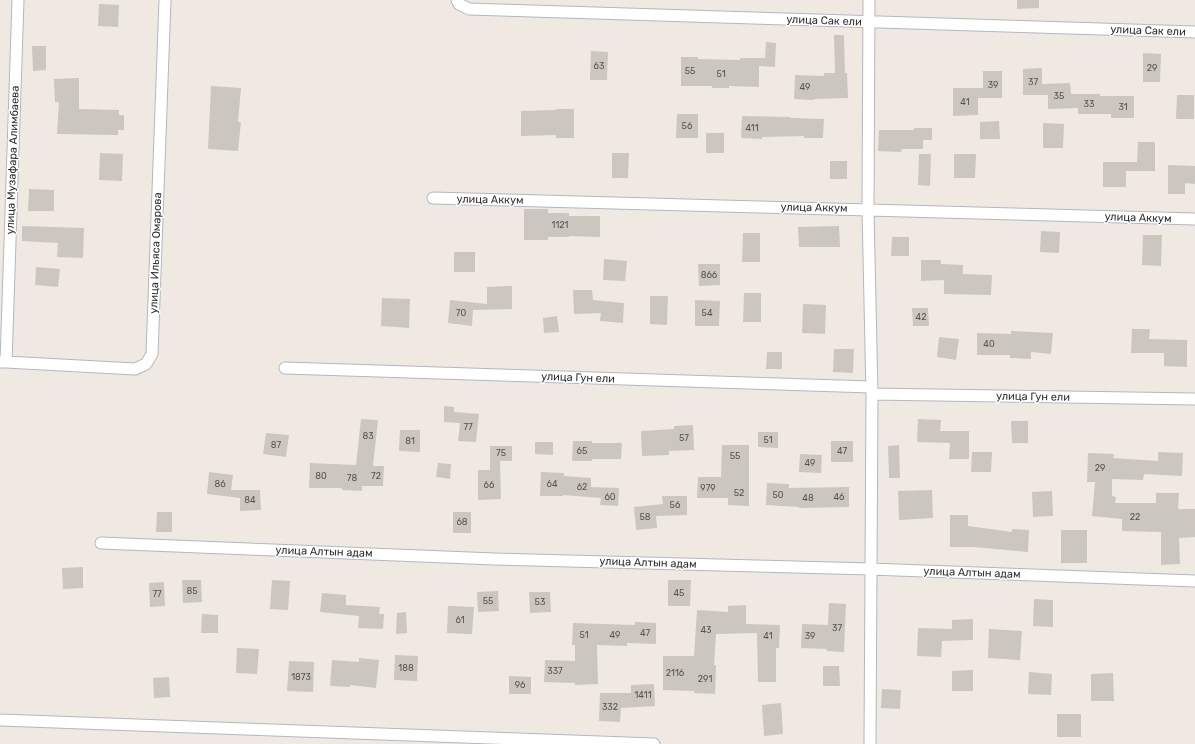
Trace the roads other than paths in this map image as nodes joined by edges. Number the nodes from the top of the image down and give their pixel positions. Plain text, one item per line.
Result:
1 (18, 0) edge
2 (165, 0) edge
3 (457, 0) edge
4 (868, 0) edge
5 (868, 22) junction
6 (1195, 32) edge
7 (433, 198) dead end
8 (868, 210) junction
9 (1195, 219) edge
10 (3, 362) edge
11 (285, 368) dead end
12 (871, 391) junction
13 (1195, 399) edge
14 (101, 543) dead end
15 (870, 569) junction
16 (1195, 581) edge
17 (0, 720) edge
18 (654, 744) edge
19 (870, 744) edge

1 - 10 street, улица Музафара Алимбаева
2 - 10 street, улица Ильяса Омарова
3 - 5 street, улица Сак ели
4 - 5 street
5 - 6 street, улица Сак ели
5 - 8 street
7 - 8 street, улица Аккум
8 - 9 street, улица Аккум
8 - 12 street
11 - 12 street, улица Гун ели
12 - 13 street, улица Гун ели
12 - 15 street
14 - 15 street, улица Алтын адам
15 - 16 street, улица Алтын адам
15 - 19 street
17 - 18 street

